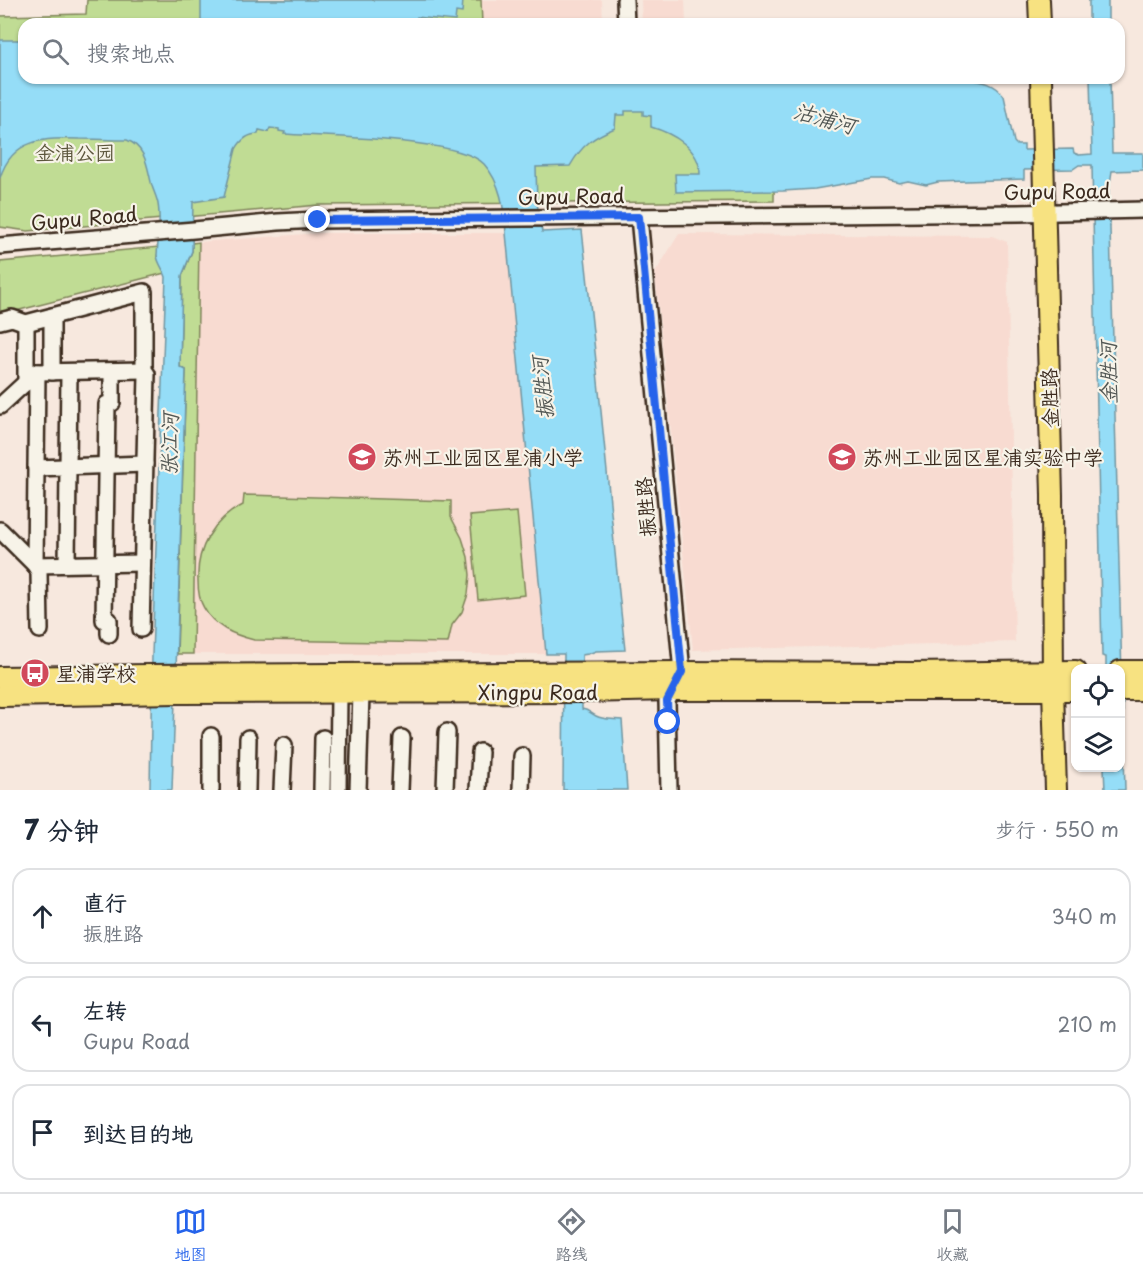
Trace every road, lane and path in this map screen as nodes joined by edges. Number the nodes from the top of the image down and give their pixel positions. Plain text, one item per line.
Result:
1 (625, 0) edge
2 (1040, 0) edge
3 (1051, 0) edge
4 (626, 18) edge
5 (1040, 18) edge
6 (1051, 18) edge
7 (1042, 84) edge
8 (1052, 84) edge
9 (1048, 142) junction
10 (1143, 210) edge
11 (1049, 212) junction
12 (639, 217) junction
13 (0, 246) edge
14 (52, 316) junction
15 (0, 321) edge
16 (26, 323) junction
17 (144, 370) junction
18 (112, 371) junction
19 (69, 372) junction
20 (38, 375) junction
21 (0, 406) edge
22 (145, 464) junction
23 (107, 465) junction
24 (68, 466) junction
25 (36, 468) junction
26 (0, 530) edge
27 (142, 563) junction
28 (67, 564) junction
29 (105, 564) junction
30 (35, 565) junction
31 (141, 629) dead end
32 (40, 630) dead end
33 (109, 634) dead end
34 (682, 672) junction
35 (350, 675) junction
36 (0, 677) edge
37 (1065, 680) edge
38 (573, 683) junction
39 (147, 684) junction
40 (179, 684) junction
41 (672, 690) junction
42 (339, 694) junction
43 (361, 694) junction
44 (0, 696) edge
45 (447, 732) dead end
46 (211, 736) dead end
47 (248, 738) dead end
48 (323, 738) dead end
49 (402, 738) dead end
50 (284, 744) dead end
51 (480, 752) dead end
52 (522, 756) dead end
53 (211, 790) edge
54 (247, 790) edge
55 (282, 790) edge
56 (322, 790) edge
57 (338, 790) edge
58 (358, 790) edge
59 (400, 790) edge
60 (445, 790) edge
61 (478, 790) edge
62 (521, 790) edge
63 (669, 790) edge
64 (1056, 790) edge
65 (1069, 790) edge

1 - 4 street
2 - 5 main road
3 - 6 main road
7 - 9 main road, 金胜路
8 - 9 main road, 金胜路
9 - 11 main road, 金胜路
10 - 11 street, Gupu Road
11 - 12 street, Gupu Road
11 - 37 main road, 金胜路
12 - 13 street, Gupu Road
12 - 34 street, 振胜路
14 - 16 street
14 - 17 street
14 - 20 street
15 - 16 street
16 - 20 street
17 - 18 street
17 - 22 street
18 - 19 street
18 - 23 street
19 - 20 street
19 - 24 street
20 - 21 street
20 - 25 street
22 - 23 street
22 - 27 street
23 - 24 street
23 - 29 street
24 - 25 street
24 - 28 street
25 - 30 street
26 - 30 street
27 - 29 street
27 - 31 street
28 - 29 street
28 - 30 street
29 - 33 street
30 - 32 street
34 - 37 main road, Xingpu Road
34 - 38 main road, Xingpu Road
34 - 41 street
35 - 38 main road, Xingpu Road
35 - 40 main road, Xingpu Road
35 - 42 street
35 - 43 street
36 - 39 main road, Xingpu Road
37 - 41 main road, Xingpu Road
37 - 64 main road, 金胜路
37 - 65 main road, 金胜路
38 - 41 main road, Xingpu Road
38 - 43 main road, Xingpu Road
39 - 40 main road, Xingpu Road
39 - 44 main road, Xingpu Road
40 - 42 main road, Xingpu Road
41 - 63 street
42 - 43 main road, Xingpu Road
42 - 57 street
43 - 58 street
45 - 60 street
46 - 53 street
47 - 54 street
48 - 56 street
49 - 59 street
50 - 55 street
51 - 61 street
52 - 62 street

